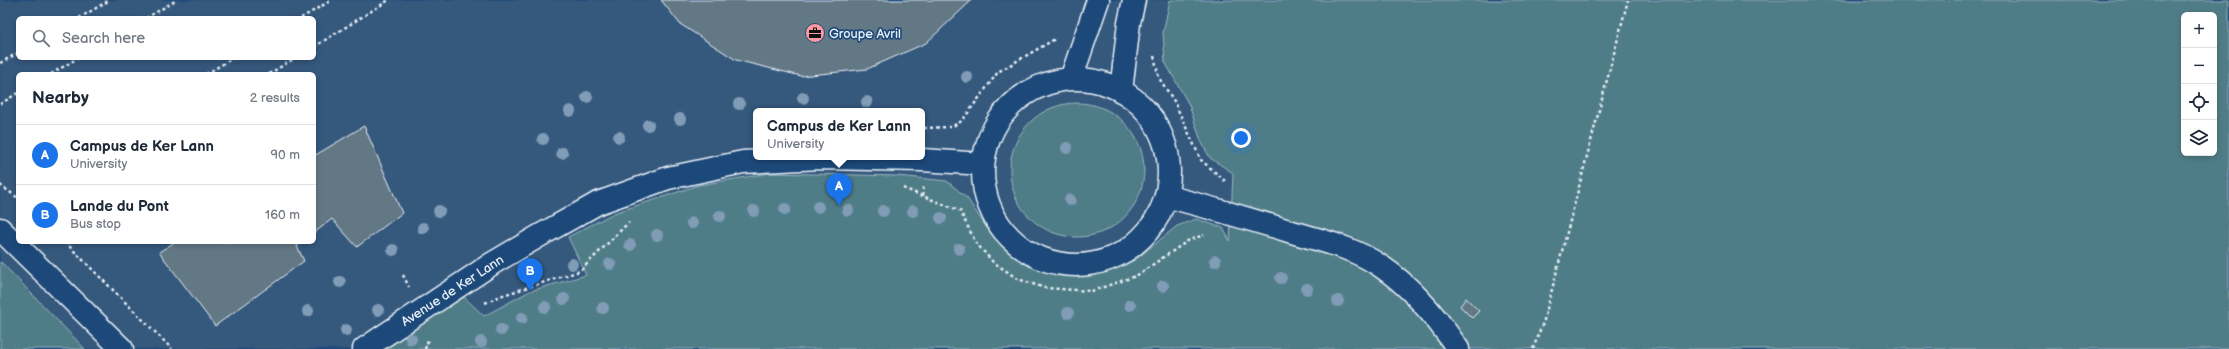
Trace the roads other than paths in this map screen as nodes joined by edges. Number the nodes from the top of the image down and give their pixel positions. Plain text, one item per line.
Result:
1 (1098, 0) edge
2 (1134, 0) edge
3 (1071, 79) junction
4 (1121, 91) junction
5 (782, 160) edge
6 (922, 160) edge
7 (983, 164) junction
8 (1166, 196) junction
9 (0, 229) edge
10 (122, 349) edge
11 (364, 349) edge
12 (1458, 349) edge

1 - 3 street
2 - 4 street
3 - 4 street
3 - 7 street
4 - 8 street
5 - 11 street, Avenue de Ker Lann
6 - 7 street, Avenue de Ker Lann
7 - 8 street
8 - 12 street
9 - 10 street

